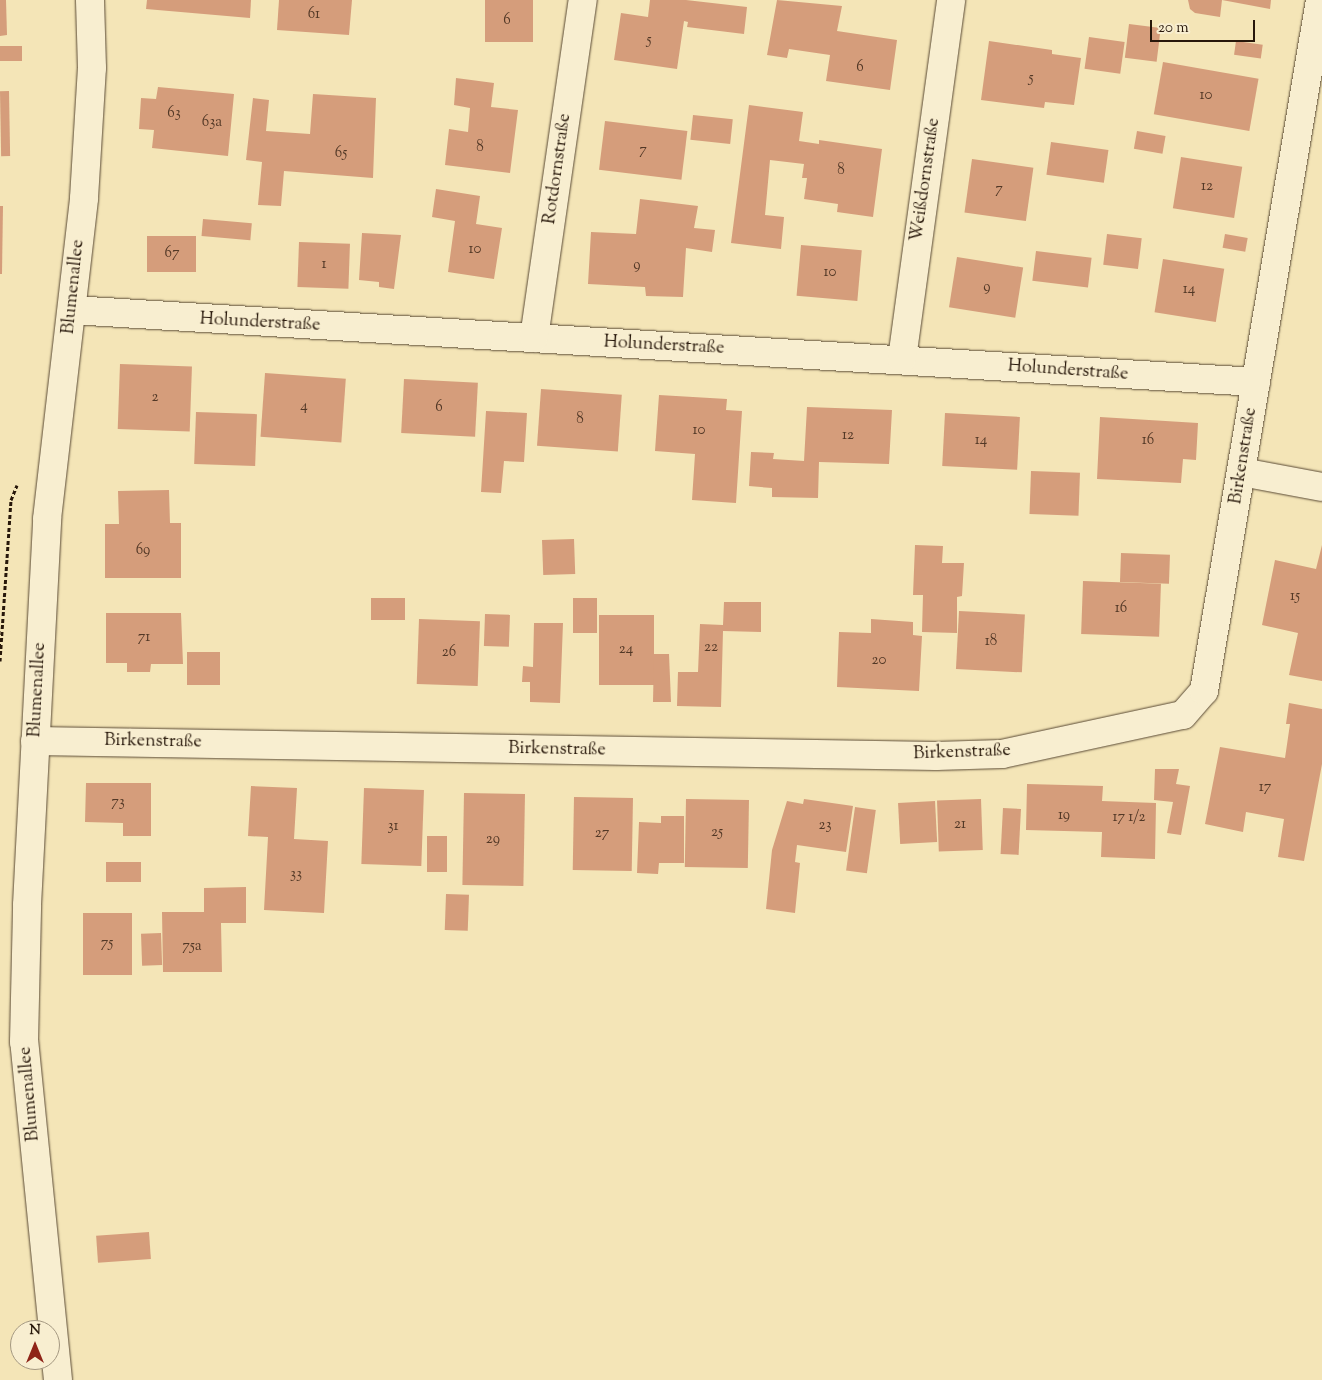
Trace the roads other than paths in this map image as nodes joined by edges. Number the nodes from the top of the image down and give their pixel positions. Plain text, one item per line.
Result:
1 (90, 0) edge
2 (583, 0) edge
3 (951, 0) edge
4 (1320, 0) edge
5 (72, 310) junction
6 (534, 338) junction
7 (902, 359) junction
8 (1256, 382) junction
9 (1242, 472) junction
10 (1322, 487) edge
11 (35, 741) junction
12 (58, 1380) edge

1 - 5 street, Blumenallee
2 - 6 street, Rotdornstraße
3 - 7 street, Weißdornstraße
4 - 8 street, Birkenstraße
5 - 6 street, Holunderstraße
5 - 11 street, Blumenallee
6 - 7 street, Holunderstraße
7 - 8 street, Holunderstraße
8 - 9 street, Birkenstraße
9 - 10 street
9 - 11 street, Birkenstraße
11 - 12 street, Blumenallee

